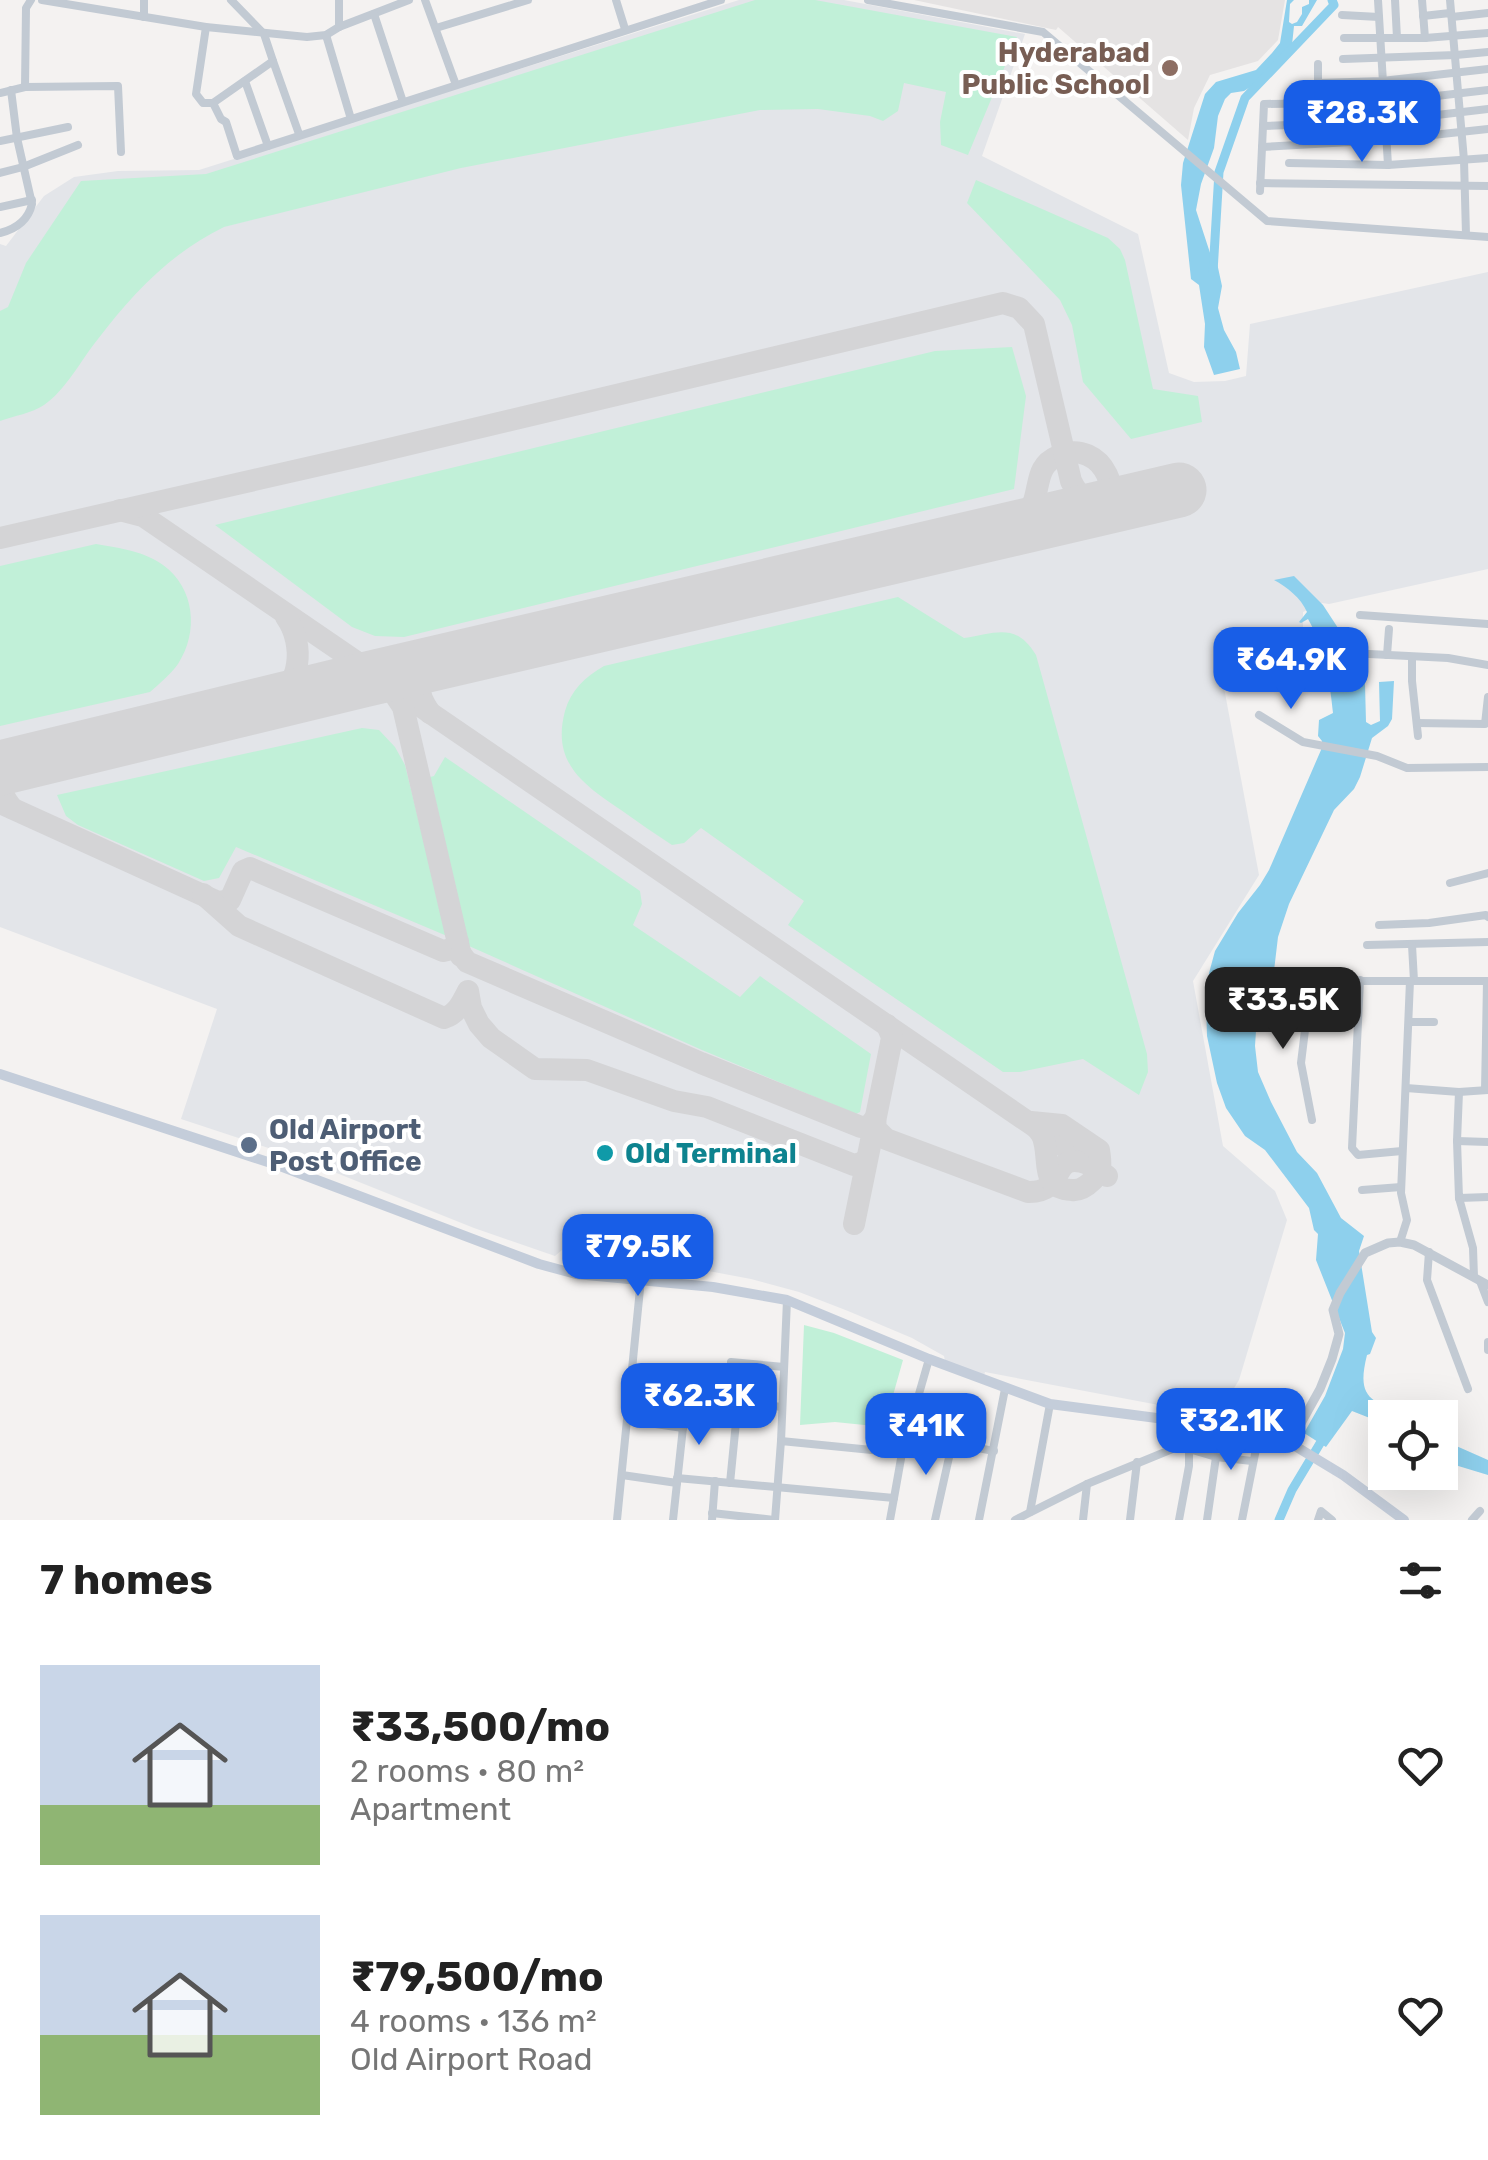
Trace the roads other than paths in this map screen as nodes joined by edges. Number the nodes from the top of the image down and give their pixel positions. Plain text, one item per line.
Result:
1 (31, 0) edge
2 (42, 0) edge
3 (119, 0) edge
4 (144, 0) edge
5 (231, 0) edge
6 (339, 0) edge
7 (410, 0) edge
8 (425, 0) edge
9 (528, 0) edge
10 (616, 0) edge
11 (721, 0) edge
12 (868, 0) edge
13 (1378, 0) edge
14 (1395, 0) edge
15 (1422, 0) edge
16 (1450, 0) edge
17 (514, 2) edge
18 (120, 13) junction
19 (374, 14) junction
20 (1488, 14) edge
21 (1342, 16) dead end
22 (1423, 16) junction
23 (144, 17) junction
24 (1379, 17) junction
25 (1452, 17) junction
26 (339, 27) junction
27 (206, 28) junction
28 (436, 28) junction
29 (625, 30) junction
30 (264, 34) junction
31 (1488, 34) edge
32 (326, 35) junction
33 (1454, 36) junction
34 (1344, 38) dead end
35 (1380, 38) junction
36 (1397, 38) junction
37 (1424, 38) junction
38 (1488, 52) edge
39 (1424, 56) junction
40 (1456, 56) junction
41 (1383, 57) junction
42 (1343, 59) dead end
43 (274, 61) junction
44 (1318, 64) dead end
45 (1488, 69) edge
46 (1458, 72) junction
47 (245, 81) junction
48 (1382, 81) junction
49 (1318, 83) junction
50 (456, 85) junction
51 (25, 87) junction
52 (12, 90) junction
53 (1488, 90) edge
54 (0, 93) edge
55 (1459, 93) junction
56 (404, 102) junction
57 (1385, 102) junction
58 (213, 103) junction
59 (1318, 104) junction
60 (12, 108) junction
61 (1488, 109) edge
62 (0, 110) edge
63 (1460, 112) junction
64 (351, 119) junction
65 (1386, 121) junction
66 (1317, 124) junction
67 (1263, 126) junction
68 (68, 127) dead end
69 (1488, 130) edge
70 (1462, 131) junction
71 (299, 134) junction
72 (17, 138) junction
73 (1387, 140) junction
74 (0, 141) edge
75 (78, 145) dead end
76 (268, 146) junction
77 (1262, 147) junction
78 (120, 152) dead end
79 (1488, 158) edge
80 (1464, 160) junction
81 (1289, 164) dead end
82 (1388, 165) junction
83 (24, 168) junction
84 (0, 172) edge
85 (1464, 186) junction
86 (1488, 186) edge
87 (32, 200) junction
88 (0, 206) edge
89 (0, 232) edge
90 (1466, 234) junction
91 (1488, 237) edge
92 (1360, 614) dead end
93 (1488, 624) edge
94 (1389, 629) dead end
95 (1369, 654) dead end
96 (1387, 655) junction
97 (1412, 656) junction
98 (1488, 665) edge
99 (1488, 697) edge
100 (1487, 712) edge
101 (1260, 714) dead end
102 (1417, 723) junction
103 (1418, 736) dead end
104 (1488, 767) edge
105 (1488, 872) edge
106 (1450, 883) dead end
107 (1488, 917) edge
108 (1378, 926) dead end
109 (1488, 942) edge
110 (1367, 945) dead end
111 (1412, 945) junction
112 (1360, 980) junction
113 (1412, 981) junction
114 (1487, 981) edge
115 (1409, 1022) junction
116 (1434, 1022) dead end
117 (1487, 1038) edge
118 (0, 1074) edge
119 (1406, 1088) junction
120 (1486, 1090) edge
121 (1460, 1092) junction
122 (1312, 1120) dead end
123 (1457, 1140) junction
124 (1488, 1142) edge
125 (1402, 1151) junction
126 (1402, 1187) junction
127 (1362, 1190) dead end
128 (1488, 1197) edge
129 (1460, 1198) junction
130 (1400, 1242) junction
131 (1473, 1248) junction
132 (1488, 1249) edge
133 (1429, 1252) junction
134 (641, 1279) junction
135 (1481, 1281) edge
136 (786, 1300) junction
137 (1488, 1302) edge
138 (1488, 1342) edge
139 (1488, 1350) edge
140 (929, 1359) junction
141 (732, 1362) dead end
142 (784, 1367) junction
143 (690, 1372) dead end
144 (1468, 1389) dead end
145 (1006, 1390) junction
146 (686, 1396) junction
147 (738, 1402) junction
148 (1050, 1404) junction
149 (782, 1407) junction
150 (628, 1420) junction
151 (1210, 1425) junction
152 (683, 1428) junction
153 (1259, 1434) junction
154 (908, 1435) junction
155 (780, 1441) junction
156 (952, 1444) junction
157 (1294, 1445) junction
158 (1188, 1446) junction
159 (994, 1451) junction
160 (902, 1453) junction
161 (1216, 1456) junction
162 (1252, 1461) junction
163 (1137, 1462) junction
164 (622, 1475) junction
165 (677, 1481) junction
166 (715, 1482) junction
167 (730, 1483) junction
168 (1086, 1484) junction
169 (778, 1486) junction
170 (894, 1498) junction
171 (1040, 1506) junction
172 (1480, 1511) dead end
173 (1030, 1512) junction
174 (712, 1516) edge
175 (617, 1520) edge
176 (673, 1520) edge
177 (774, 1520) edge
178 (890, 1520) edge
179 (935, 1520) edge
180 (978, 1520) edge
181 (1015, 1520) edge
182 (1038, 1520) edge
183 (1083, 1520) edge
184 (1130, 1520) edge
185 (1179, 1520) edge
186 (1207, 1520) edge
187 (1242, 1520) edge
188 (1318, 1520) edge
189 (1332, 1520) edge
190 (1404, 1520) edge
191 (1472, 1520) edge

1 - 51 street
2 - 18 street
3 - 18 street
4 - 23 street
5 - 30 street
6 - 26 street
7 - 19 street
8 - 28 street
9 - 17 street
10 - 29 street
11 - 29 street
12 - 90 street
13 - 24 street
14 - 36 street
15 - 22 street
16 - 25 street
17 - 28 street
18 - 23 street
19 - 26 street
19 - 56 street
20 - 25 street
21 - 24 street
22 - 25 street
22 - 37 street
23 - 27 street
24 - 35 street
25 - 33 street
26 - 32 street
27 - 30 street
27 - 58 street
28 - 50 street
29 - 50 street
30 - 32 street
30 - 43 street
31 - 33 street
32 - 64 street
33 - 37 street
33 - 40 street
34 - 35 street
35 - 36 street
35 - 41 street
36 - 37 street
37 - 39 street
38 - 40 street
39 - 40 street
39 - 41 street
40 - 46 street
41 - 42 street
41 - 48 street
43 - 47 street
43 - 71 street
44 - 49 street
45 - 46 street
46 - 48 street
46 - 55 street
47 - 58 street
47 - 76 street
48 - 49 street
48 - 57 street
49 - 59 street
50 - 56 street
51 - 52 street
51 - 78 street
52 - 54 street
52 - 60 street
53 - 55 street
55 - 57 street
55 - 63 street
56 - 64 street
57 - 59 street
57 - 65 street
58 - 76 street
59 - 66 street
59 - 67 street
60 - 62 street
60 - 72 street
61 - 63 street
63 - 65 street
63 - 70 street
64 - 71 street
65 - 66 street
65 - 73 street
66 - 67 street
67 - 77 street
68 - 72 street
69 - 70 street
70 - 73 street
70 - 80 street
71 - 76 street
72 - 74 street
72 - 83 street
73 - 77 street
73 - 82 street
75 - 83 street
77 - 85 street
79 - 80 street
80 - 82 street
80 - 85 street
81 - 82 street
83 - 84 street
83 - 87 street
85 - 86 street
85 - 90 street
87 - 88 street
87 - 89 street
90 - 91 street
92 - 93 street
94 - 96 street
95 - 96 street
96 - 97 street
97 - 98 street
97 - 102 street
99 - 100 street
100 - 102 street
101 - 104 street
102 - 103 street
105 - 106 street
107 - 108 street
109 - 111 street
110 - 111 street
111 - 113 street
112 - 113 street
112 - 122 street
112 - 125 street
113 - 114 street
113 - 115 street
114 - 117 street
115 - 116 street
115 - 119 street
117 - 120 street
118 - 134 main road
119 - 121 street
119 - 125 street
120 - 121 street
121 - 123 street
123 - 124 street
123 - 129 street
125 - 126 street
126 - 127 street
126 - 130 street
128 - 129 street
129 - 131 street
130 - 133 street
130 - 157 street
131 - 132 street
131 - 135 street
133 - 135 street
133 - 144 street
134 - 136 main road
134 - 150 street
135 - 137 street
136 - 140 main road
136 - 142 street
138 - 139 street
140 - 145 main road
140 - 154 street
141 - 142 street
142 - 149 street
143 - 146 street
145 - 148 main road
145 - 159 street
146 - 147 street
146 - 152 street
147 - 149 street
147 - 167 street
148 - 151 main road
148 - 173 street
149 - 155 street
150 - 152 street
150 - 164 street
151 - 153 main road
151 - 158 street
152 - 165 street
153 - 157 main road
153 - 162 street
154 - 156 street
154 - 160 street
155 - 160 street
155 - 169 street
156 - 159 street
156 - 179 street
157 - 190 main road
158 - 161 street
158 - 163 street
158 - 185 street
159 - 180 street
160 - 170 street
161 - 162 street
161 - 186 street
162 - 187 street
163 - 168 street
163 - 184 street
164 - 165 street
164 - 175 street
165 - 166 street
165 - 176 street
166 - 167 street
166 - 174 street
167 - 169 street
168 - 171 street
168 - 183 street
169 - 170 street
169 - 177 street
170 - 178 street
171 - 173 street
171 - 182 street
172 - 191 street
173 - 181 street
174 - 177 street
188 - 189 street

